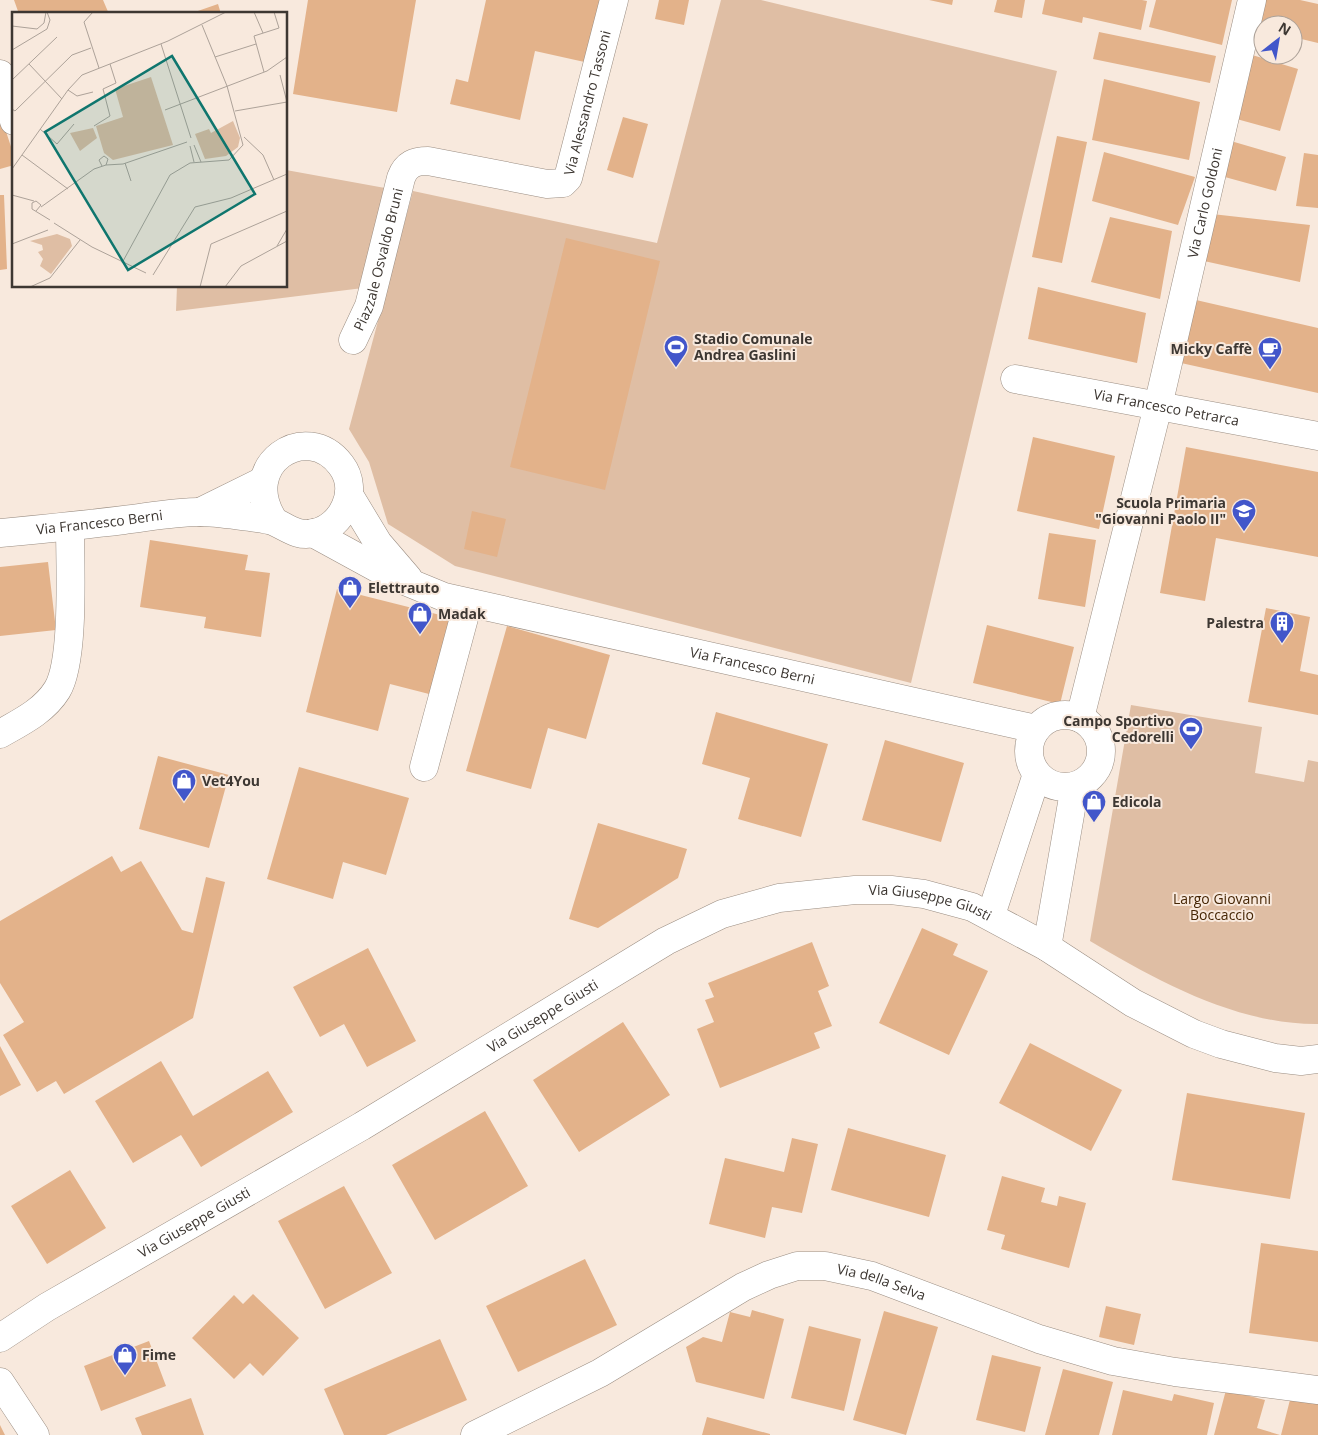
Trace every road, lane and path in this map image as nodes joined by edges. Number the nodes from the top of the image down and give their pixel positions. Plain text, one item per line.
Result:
1 (614, 0) edge
2 (1252, 0) edge
3 (0, 74) edge
4 (12, 114) edge
5 (401, 178) joint
6 (353, 340) dead end
7 (1015, 379) dead end
8 (1158, 406) junction
9 (1318, 436) edge
10 (263, 481) junction
11 (349, 495) junction
12 (200, 512) junction
13 (274, 521) junction
14 (70, 527) junction
15 (0, 533) edge
16 (313, 534) junction
17 (420, 589) junction
18 (468, 603) junction
19 (1080, 718) junction
20 (1036, 729) junction
21 (0, 734) edge
22 (424, 767) dead end
23 (1037, 774) junction
24 (1075, 786) junction
25 (991, 915) junction
26 (1047, 947) junction
27 (1318, 1060) edge
28 (0, 1338) edge
29 (0, 1382) edge
30 (1318, 1390) edge
31 (35, 1435) edge
32 (475, 1435) edge

1 - 5 street, Via Alessandro Tassoni
2 - 8 street, Via Carlo Goldoni
3 - 4 street
5 - 6 street, Piazzale Osvaldo Bruni
7 - 8 street, Via Francesco Petrarca
8 - 9 street, Via Francesco Petrarca
8 - 19 street
10 - 11 street, Via Francesco Berni
10 - 12 street, Via Francesco Berni
10 - 13 street
11 - 16 street
11 - 17 street, Via Francesco Berni
12 - 13 street, Via Francesco Berni
12 - 14 street, Via Francesco Berni
13 - 16 street, Via Francesco Berni
14 - 15 street, Via Francesco Berni
14 - 21 street
16 - 17 street, Via Francesco Berni
17 - 18 street, Via Francesco Berni
18 - 20 street, Via Francesco Berni
18 - 22 street
19 - 20 street
19 - 24 street
20 - 23 street
23 - 24 street
23 - 25 street, Via Giuseppe Giusti
24 - 26 street
25 - 26 street
25 - 28 street, Via Giuseppe Giusti
26 - 27 street
29 - 31 street
30 - 32 street, Via della Selva

